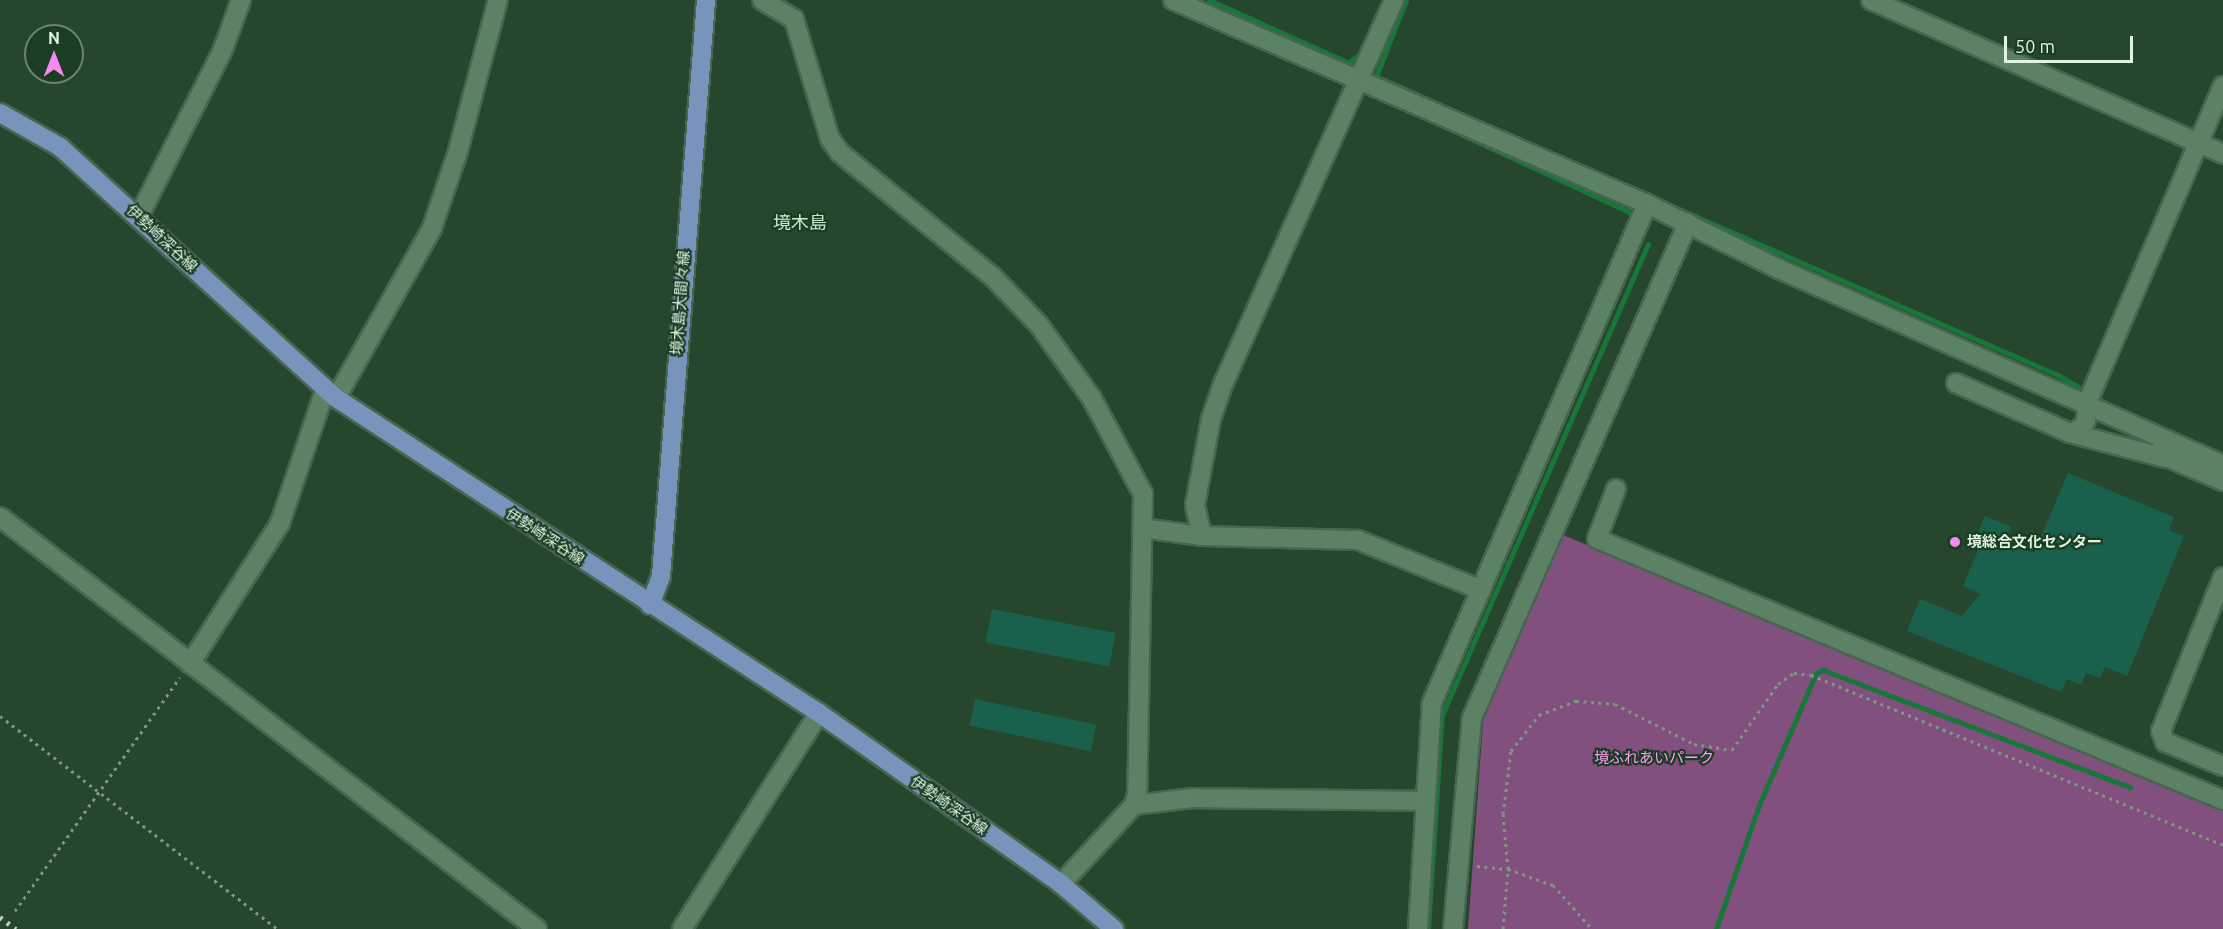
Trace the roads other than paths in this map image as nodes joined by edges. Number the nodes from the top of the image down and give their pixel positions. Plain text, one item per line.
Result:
1 (241, 0) edge
2 (498, 0) edge
3 (706, 0) edge
4 (762, 0) edge
5 (1173, 0) edge
6 (1394, 0) edge
7 (1871, 0) edge
8 (1360, 77) junction
9 (2223, 86) edge
10 (0, 113) edge
11 (2198, 144) junction
12 (2223, 154) edge
13 (1647, 204) junction
14 (139, 216) junction
15 (1688, 223) junction
16 (1956, 383) dead end
17 (331, 394) junction
18 (2087, 403) junction
19 (2070, 433) junction
20 (2166, 458) junction
21 (2223, 465) edge
22 (2223, 481) edge
23 (1616, 489) dead end
24 (0, 517) edge
25 (1142, 528) junction
26 (1202, 536) junction
27 (2223, 577) edge
28 (1481, 590) junction
29 (650, 605) junction
30 (190, 664) junction
31 (819, 713) junction
32 (2223, 766) edge
33 (1426, 801) junction
34 (2223, 801) edge
35 (1134, 805) junction
36 (1061, 884) junction
37 (537, 929) edge
38 (682, 929) edge
39 (1114, 929) edge
40 (1418, 929) edge
41 (1454, 929) edge

1 - 14 street
2 - 17 street
3 - 29 main road, 境木島大間々線
4 - 25 street
5 - 8 street
6 - 8 street
7 - 11 street
8 - 13 street
8 - 26 street
9 - 11 street
10 - 14 main road, 伊勢崎深谷線
11 - 12 street
11 - 18 street
13 - 15 street
13 - 28 street
14 - 17 main road, 伊勢崎深谷線
15 - 18 street
15 - 41 street
16 - 19 street
17 - 29 main road, 伊勢崎深谷線
17 - 30 street
18 - 19 street
18 - 20 street
18 - 21 street
19 - 20 street
20 - 22 street
23 - 34 street
24 - 30 street
25 - 26 street
25 - 35 street
26 - 28 street
27 - 32 street
28 - 33 street
29 - 31 main road, 伊勢崎深谷線
30 - 37 street
31 - 36 main road, 伊勢崎深谷線
31 - 38 street
33 - 35 street
33 - 40 street
35 - 36 street
36 - 39 main road, 伊勢崎深谷線

